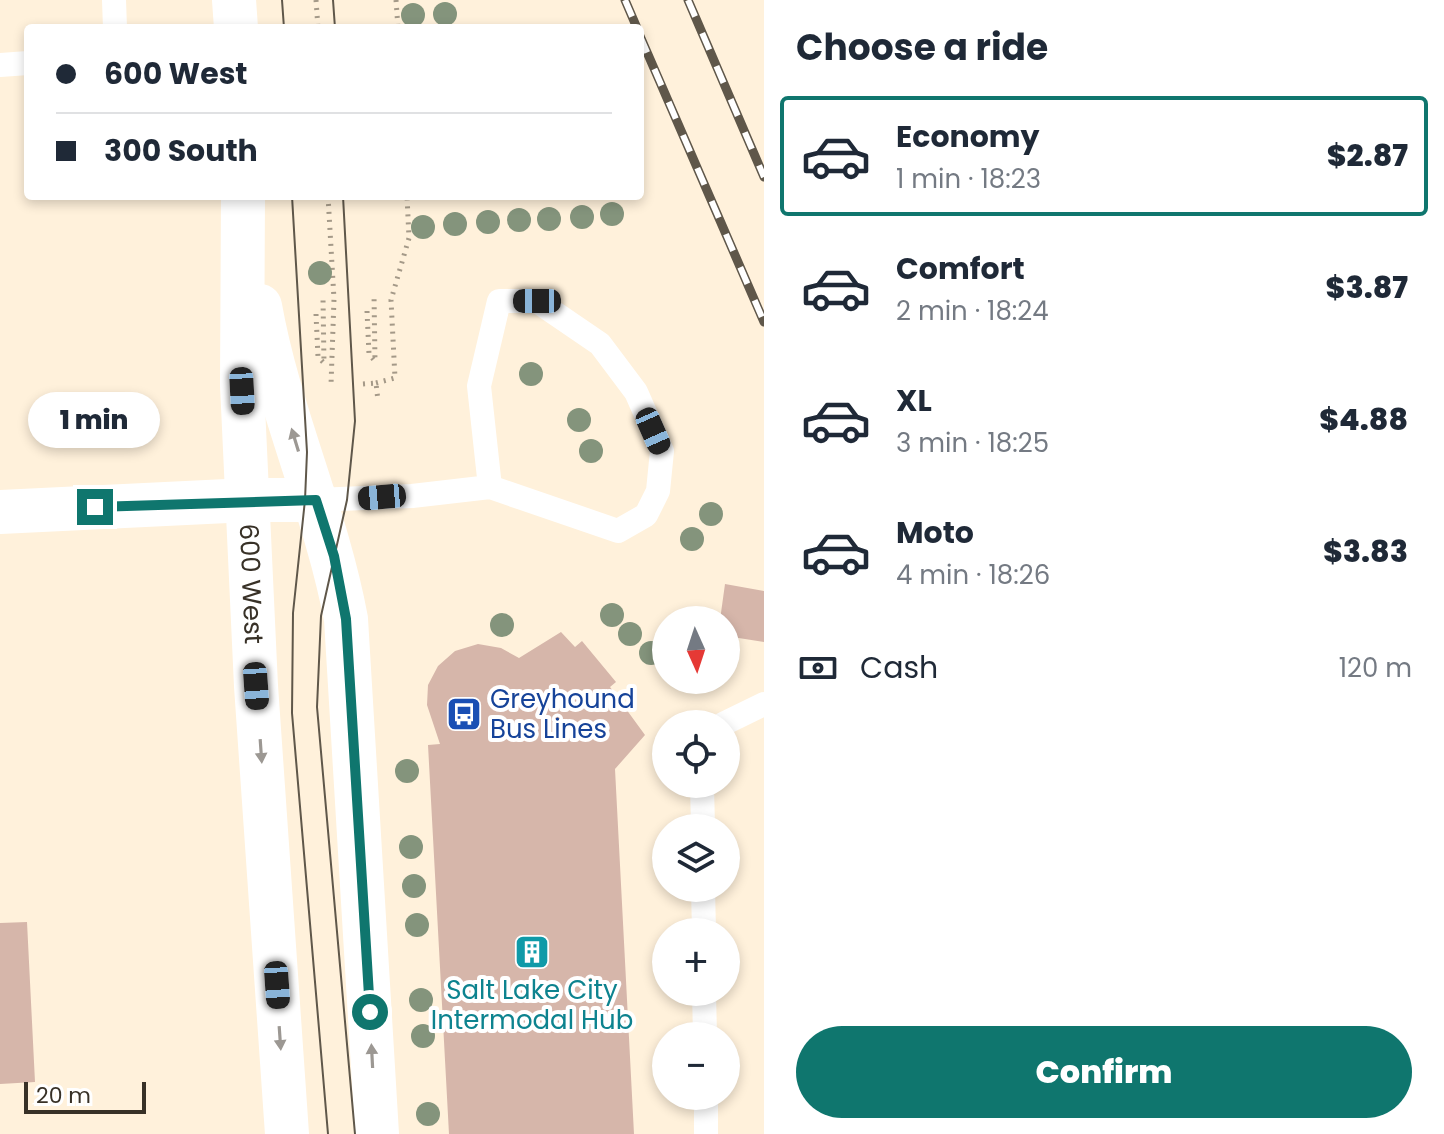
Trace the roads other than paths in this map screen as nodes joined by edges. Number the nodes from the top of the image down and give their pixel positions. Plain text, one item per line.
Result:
1 (114, 0) edge
2 (234, 0) edge
3 (115, 24) edge
4 (236, 24) edge
5 (24, 63) edge
6 (0, 65) edge
7 (244, 211) edge
8 (490, 487) junction
9 (248, 500) junction
10 (316, 500) junction
11 (0, 512) edge
12 (764, 704) edge
13 (740, 716) edge
14 (706, 1110) edge
15 (287, 1134) edge
16 (377, 1134) edge
17 (706, 1134) edge

1 - 3 lane
2 - 4 street
5 - 6 lane
7 - 9 street, 600 West
10 -> 7 street, 600 West
8 - 8 lane
8 - 10 lane
9 - 10 street
9 - 11 street
9 -> 15 street, 600 West
16 -> 10 street, 600 West
12 - 13 lane
14 - 17 lane

